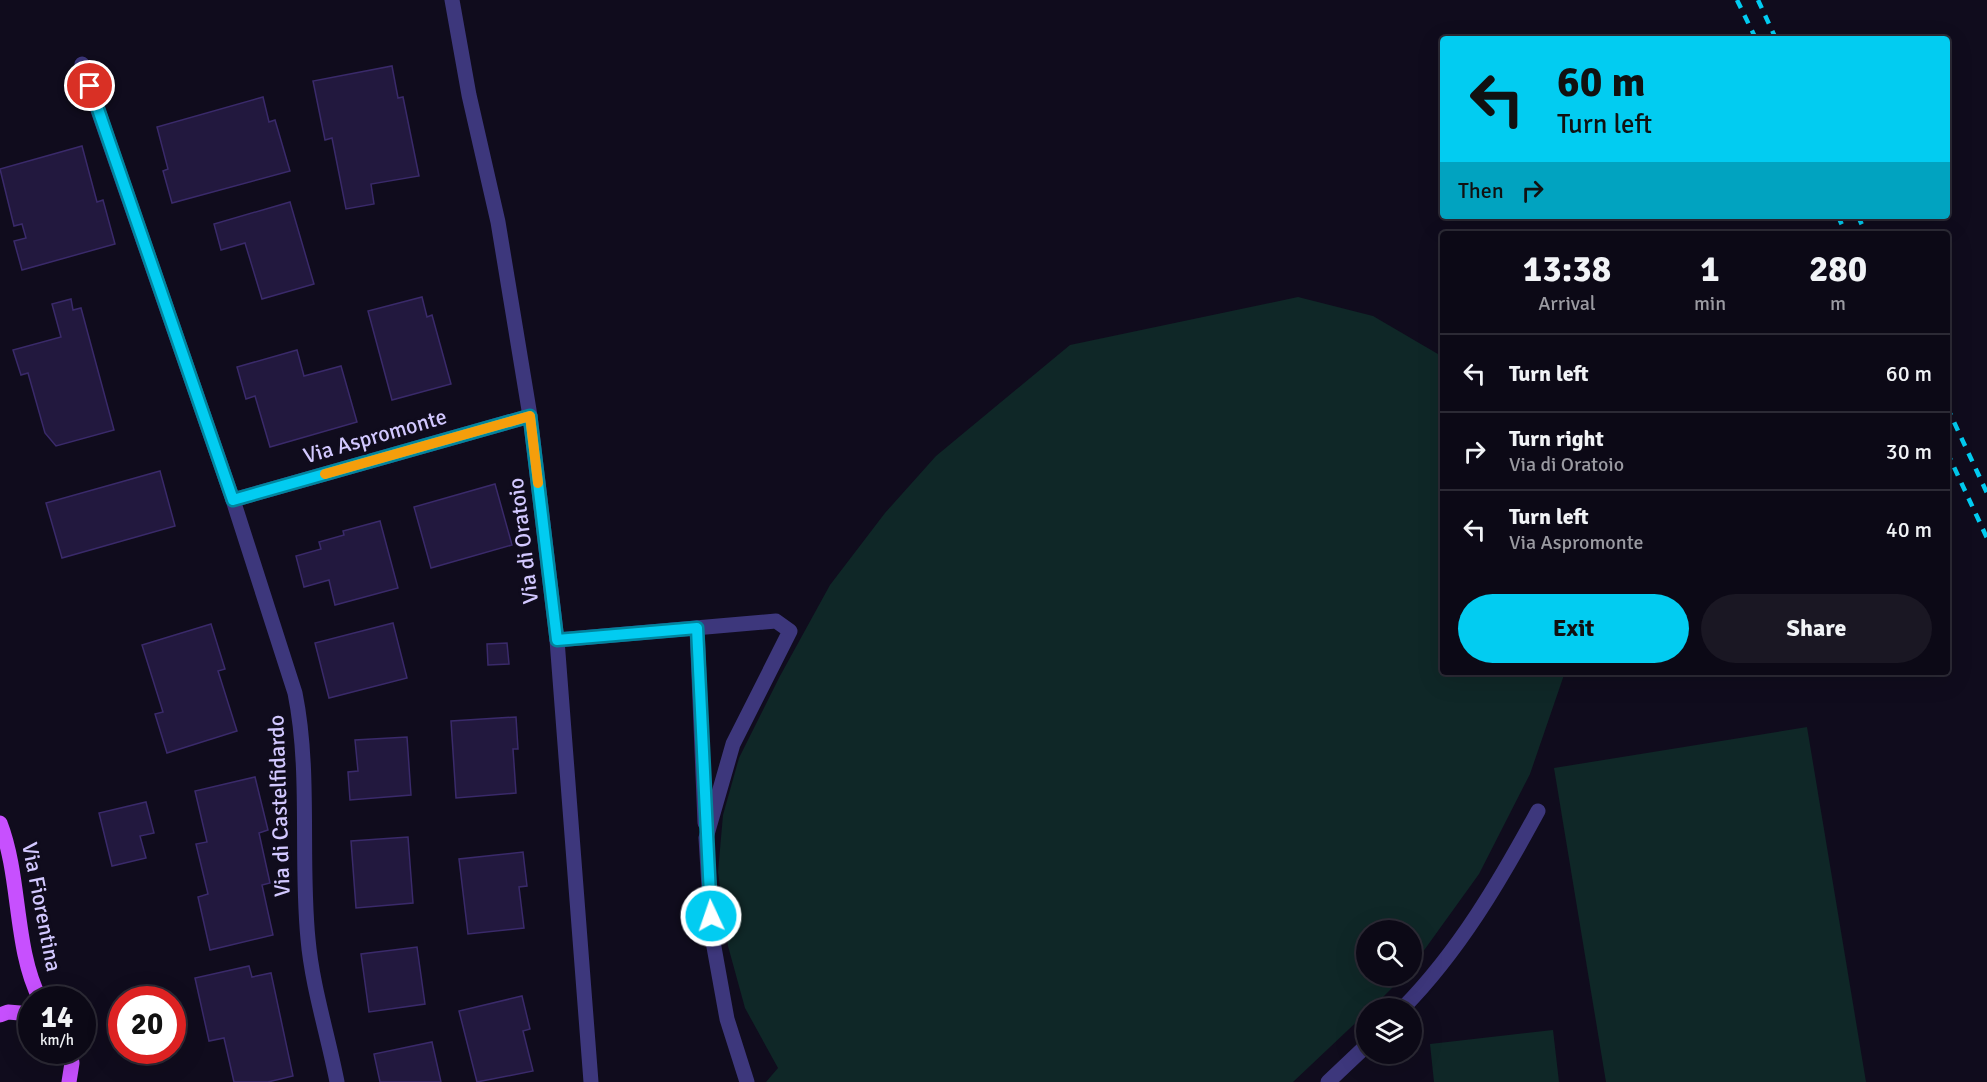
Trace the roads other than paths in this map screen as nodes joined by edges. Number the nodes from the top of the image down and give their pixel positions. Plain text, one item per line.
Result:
1 (452, 0) edge
2 (82, 64) dead end
3 (530, 416) junction
4 (233, 500) junction
5 (697, 628) junction
6 (557, 640) junction
7 (1538, 811) dead end
8 (0, 823) edge
9 (706, 838) junction
10 (35, 986) edge
11 (1412, 998) edge
12 (18, 1012) edge
13 (0, 1015) edge
14 (1356, 1055) edge
15 (70, 1064) edge
16 (70, 1081) edge
17 (745, 1081) edge
18 (337, 1082) edge
19 (591, 1082) edge
20 (1328, 1082) edge

1 - 3 street, Via di Oratoio
2 - 4 street, Via di Castelfidardo
3 - 4 street, Via Aspromonte
3 - 6 street, Via di Oratoio
4 - 18 street, Via di Castelfidardo
5 - 6 street
5 - 9 street
5 - 9 street
6 - 19 street, Via di Oratoio
7 - 11 street
8 - 10 main road, Via Fiorentina
9 - 17 street
12 - 13 main road
14 - 20 street
15 - 16 main road

